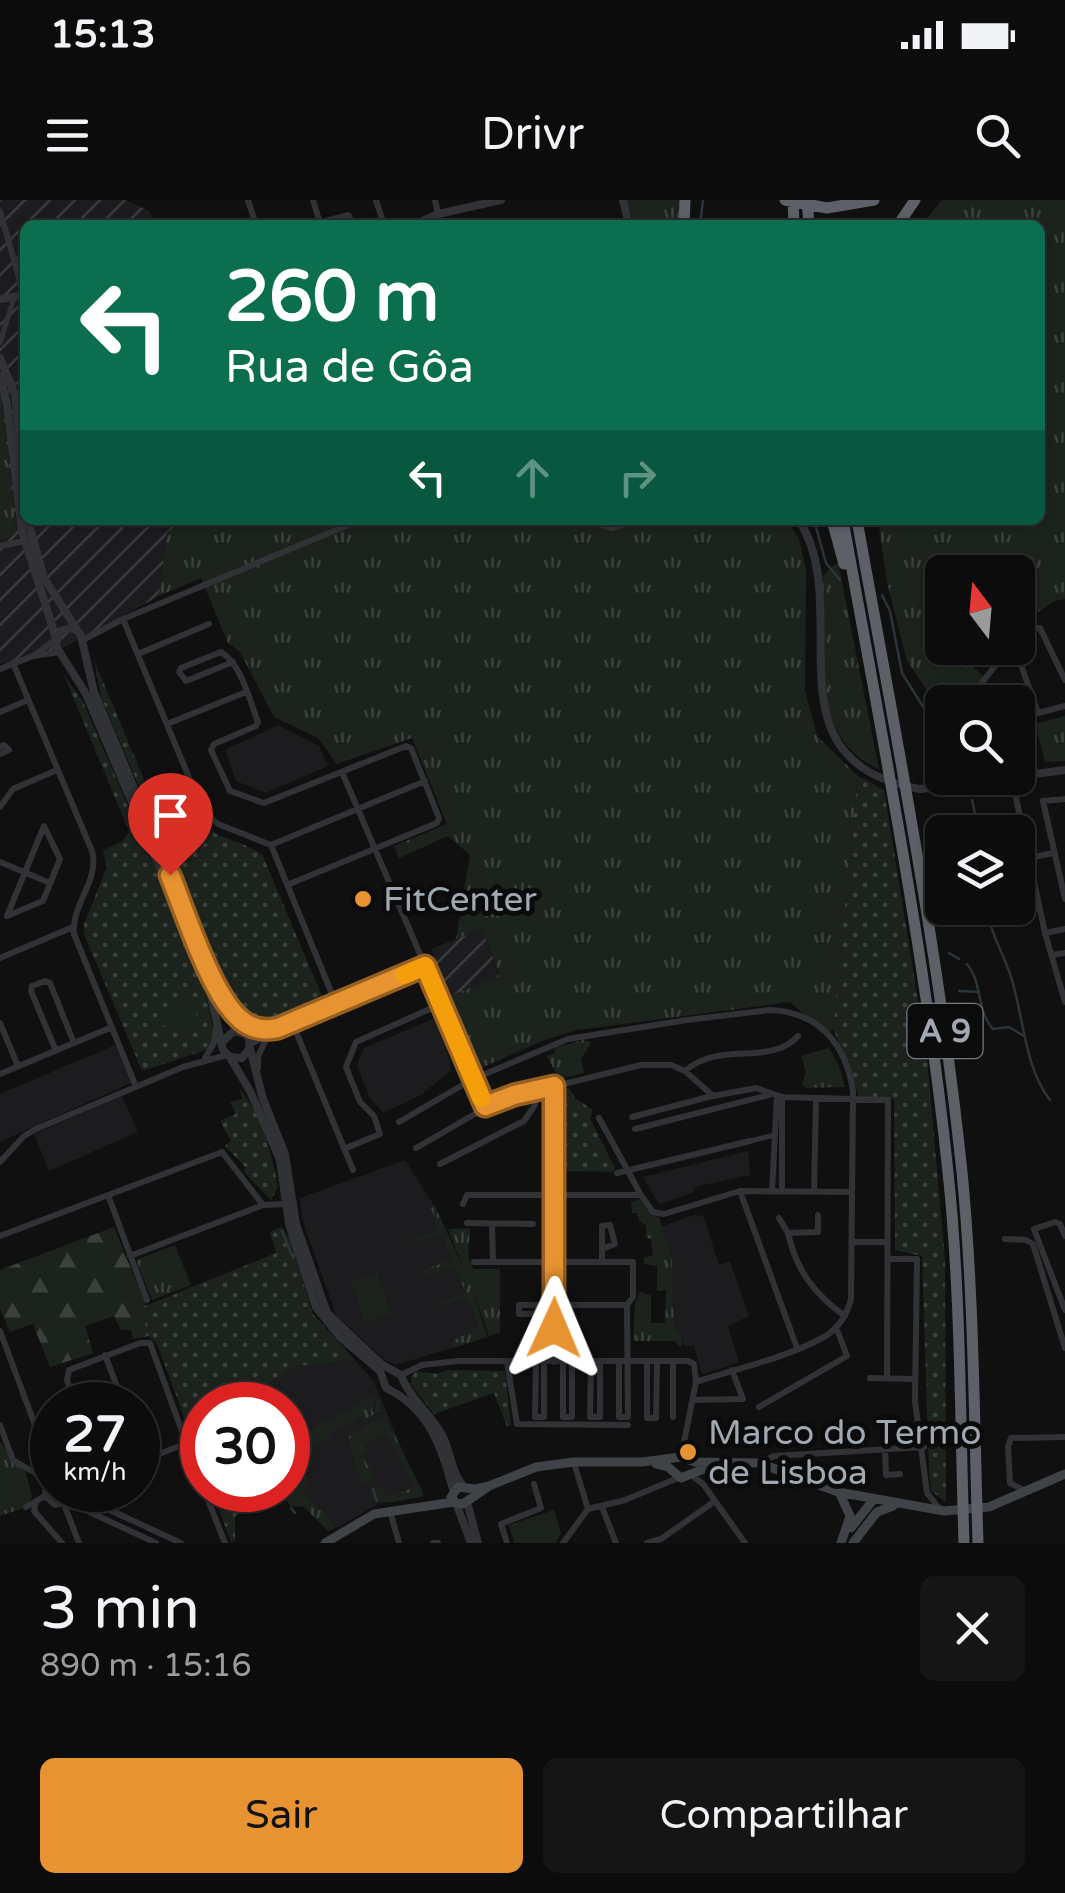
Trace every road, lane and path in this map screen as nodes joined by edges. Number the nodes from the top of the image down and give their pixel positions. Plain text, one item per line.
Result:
1 (435, 200) edge
2 (502, 200) edge
3 (785, 200) edge
4 (874, 200) edge
5 (475, 203) edge
6 (0, 211) edge
7 (434, 219) edge
8 (20, 278) edge
9 (20, 296) edge
10 (14, 298) junction
11 (1, 299) edge
12 (0, 343) edge
13 (0, 358) edge
14 (0, 376) edge
15 (20, 446) edge
16 (20, 504) edge
17 (23, 525) edge
18 (29, 525) edge
19 (348, 525) edge
20 (802, 525) edge
21 (833, 525) edge
22 (844, 525) edge
23 (858, 525) edge
24 (25, 542) junction
25 (0, 546) edge
26 (123, 619) junction
27 (210, 624) dead end
28 (1035, 628) edge
29 (80, 637) junction
30 (864, 638) junction
31 (56, 639) junction
32 (61, 653) junction
33 (138, 654) junction
34 (33, 656) junction
35 (233, 662) junction
36 (13, 663) junction
37 (996, 665) edge
38 (1021, 665) edge
39 (0, 669) edge
40 (1065, 680) edge
41 (980, 685) edge
42 (246, 692) junction
43 (28, 700) junction
44 (1065, 706) edge
45 (0, 712) edge
46 (167, 724) junction
47 (0, 746) edge
48 (0, 754) edge
49 (57, 770) junction
50 (1065, 770) edge
51 (342, 772) junction
52 (1035, 775) edge
53 (424, 781) junction
54 (925, 788) edge
55 (1065, 799) edge
56 (0, 807) edge
57 (358, 808) junction
58 (270, 845) junction
59 (375, 848) junction
60 (1054, 853) junction
61 (1035, 857) edge
62 (0, 862) edge
63 (26, 873) junction
64 (50, 883) junction
65 (1035, 884) edge
66 (287, 885) junction
67 (1065, 899) edge
68 (73, 928) junction
69 (1065, 929) edge
70 (1046, 932) junction
71 (1065, 953) edge
72 (1051, 955) junction
73 (0, 958) edge
74 (425, 966) junction
75 (1065, 1000) edge
76 (336, 1004) junction
77 (441, 1004) junction
78 (240, 1019) junction
79 (292, 1022) junction
80 (0, 1023) edge
81 (112, 1027) junction
82 (216, 1027) junction
83 (278, 1028) junction
84 (268, 1030) junction
85 (798, 1036) dead end
86 (248, 1041) junction
87 (223, 1042) junction
88 (74, 1043) junction
89 (56, 1050) junction
90 (228, 1056) junction
91 (204, 1059) junction
92 (18, 1066) junction
93 (258, 1068) junction
94 (685, 1071) junction
95 (0, 1074) edge
96 (472, 1078) junction
97 (554, 1086) junction
98 (136, 1087) junction
99 (536, 1090) junction
100 (713, 1096) junction
101 (776, 1096) junction
102 (816, 1098) junction
103 (852, 1099) junction
104 (485, 1106) junction
105 (632, 1117) dead end
106 (599, 1118) dead end
107 (399, 1122) dead end
108 (635, 1129) dead end
109 (775, 1135) junction
110 (750, 1141) joint
111 (416, 1148) dead end
112 (344, 1149) junction
113 (0, 1162) edge
114 (440, 1164) dead end
115 (353, 1170) dead end
116 (628, 1172) junction
117 (617, 1174) dead end
118 (740, 1190) junction
119 (772, 1191) junction
120 (782, 1191) junction
121 (814, 1192) junction
122 (852, 1192) junction
123 (554, 1195) junction
124 (641, 1195) junction
125 (108, 1196) junction
126 (285, 1204) junction
127 (464, 1204) dead end
128 (264, 1206) junction
129 (818, 1215) dead end
130 (779, 1218) dead end
131 (467, 1224) dead end
132 (492, 1224) junction
133 (533, 1224) dead end
134 (788, 1233) junction
135 (0, 1236) edge
136 (1065, 1236) edge
137 (1005, 1239) dead end
138 (852, 1242) junction
139 (888, 1242) junction
140 (602, 1249) dead end
141 (130, 1256) junction
142 (888, 1259) junction
143 (474, 1262) dead end
144 (493, 1262) junction
145 (555, 1262) junction
146 (602, 1262) junction
147 (148, 1300) dead end
148 (540, 1305) dead end
149 (555, 1305) junction
150 (628, 1305) junction
151 (1065, 1310) edge
152 (845, 1316) junction
153 (836, 1327) junction
154 (0, 1331) edge
155 (797, 1348) junction
156 (1065, 1348) edge
157 (106, 1356) junction
158 (508, 1362) junction
159 (540, 1362) junction
160 (558, 1362) junction
161 (572, 1362) junction
162 (596, 1362) junction
163 (624, 1362) junction
164 (647, 1362) junction
165 (656, 1362) junction
166 (673, 1362) junction
167 (732, 1370) junction
168 (400, 1376) junction
169 (870, 1378) dead end
170 (886, 1378) junction
171 (914, 1379) junction
172 (384, 1380) junction
173 (69, 1382) edge
174 (116, 1382) edge
175 (696, 1382) junction
176 (394, 1391) junction
177 (693, 1400) junction
178 (758, 1407) dead end
179 (30, 1417) edge
180 (673, 1417) dead end
181 (0, 1425) edge
182 (628, 1425) dead end
183 (180, 1430) edge
184 (1065, 1437) edge
185 (3, 1438) edge
186 (969, 1445) junction
187 (924, 1447) junction
188 (885, 1450) junction
189 (682, 1459) junction
190 (574, 1462) junction
191 (642, 1462) junction
192 (734, 1463) junction
193 (759, 1463) junction
194 (707, 1467) junction
195 (30, 1468) edge
196 (690, 1473) junction
197 (900, 1474) dead end
198 (1065, 1474) edge
199 (675, 1475) junction
200 (1010, 1483) junction
201 (534, 1484) dead end
202 (703, 1484) junction
203 (1024, 1490) junction
204 (838, 1492) junction
205 (460, 1496) junction
206 (1010, 1497) junction
207 (872, 1500) junction
208 (714, 1501) junction
209 (30, 1505) edge
210 (898, 1505) junction
211 (26, 1507) dead end
212 (602, 1507) junction
213 (588, 1509) junction
214 (390, 1511) junction
215 (944, 1511) junction
216 (35, 1512) edge
217 (69, 1512) edge
218 (86, 1512) edge
219 (117, 1512) edge
220 (212, 1512) edge
221 (866, 1525) junction
222 (662, 1541) edge
223 (325, 1542) edge
224 (971, 1542) edge
225 (62, 1543) edge
226 (79, 1543) edge
227 (156, 1543) edge
228 (181, 1543) edge
229 (225, 1543) edge
230 (399, 1543) edge
231 (474, 1543) edge
232 (508, 1543) edge
233 (563, 1543) edge
234 (616, 1543) edge
235 (648, 1543) edge
236 (744, 1543) edge
237 (841, 1543) edge
238 (853, 1543) edge

1 - 7 street
2 - 5 street
3 - 4 highway
5 - 7 street
6 - 8 street
9 - 10 street
10 - 11 street
10 - 12 street
13 - 15 street
14 - 16 street
17 - 24 street
18 - 29 street
19 - 26 street
20 - 54 street
21 - 30 highway
22 - 30 highway, A 9
23 - 186 highway, A 9
24 - 25 street
24 - 31 street
26 - 29 street
26 - 33 street
27 - 33 street
28 - 40 street
29 - 31 street
29 - 32 street
29 - 78 street
30 - 186 highway, A 9
31 - 32 street
31 - 34 street
32 - 34 street
32 - 82 street
33 - 46 street
34 - 36 street
35 - 35 street
35 - 42 street
36 - 39 street
36 - 43 street
37 - 41 street
38 - 44 street
42 - 46 street
42 - 51 street
43 - 45 street
43 - 49 street
46 - 58 street
47 - 48 street
49 - 56 street
49 - 68 street
50 - 52 street
51 - 53 street
51 - 57 street
53 - 57 street
53 - 59 street
55 - 60 street
57 - 58 street
57 - 59 street
58 - 66 street
59 - 66 street
59 - 74 street
60 - 61 street
60 - 67 street
62 - 63 street
63 - 64 street
63 - 64 street
63 - 64 street
65 - 70 street
66 - 76 street
68 - 73 street
68 - 81 street
69 - 70 street
70 - 72 street
71 - 72 street
72 - 75 street
74 - 76 street
74 - 77 street
76 - 79 street
77 - 96 street
77 - 112 street
78 - 84 street
78 - 86 street
79 - 83 street
79 - 112 street
80 - 92 street
81 - 88 street
81 - 98 street
82 - 87 street
82 - 91 street
83 - 84 street
83 - 86 street
83 - 93 street
84 - 86 street
85 - 94 street
86 - 87 street
86 - 90 street
86 - 93 street
87 - 90 street
87 - 91 street
88 - 89 street
88 - 89 street
89 - 92 street
90 - 91 street
90 - 126 street
91 - 98 street
92 - 95 street
93 - 168 street
94 - 97 street
94 - 100 street
96 - 103 street
96 - 104 street
96 - 107 street
97 - 99 street
97 - 123 street
98 - 113 street
99 - 104 street
99 - 114 street
100 - 101 street
100 - 105 street
101 - 102 street
101 - 108 street
101 - 109 street
101 - 120 street
102 - 103 street
102 - 121 street
103 - 122 street
103 - 139 street
104 - 111 street
106 - 116 street
109 - 110 street
109 - 119 street
110 - 116 street
112 - 115 street
116 - 117 street
116 - 124 street
118 - 119 street
118 - 124 street
118 - 155 street
119 - 120 street
120 - 121 street
121 - 122 street
122 - 138 street
123 - 124 street
123 - 127 street
123 - 145 street
125 - 128 street
125 - 135 street
125 - 141 street
126 - 128 street
126 - 172 street
128 - 141 street
129 - 134 street
130 - 134 street
131 - 132 street
132 - 133 street
132 - 144 street
134 - 152 street
136 - 151 street
137 - 156 street
138 - 139 street
138 - 152 street
139 - 142 street
140 - 146 street
141 - 147 street
142 - 170 street
142 - 171 street
143 - 144 street
144 - 145 street
145 - 146 street
145 - 149 street
146 - 150 street
148 - 149 street
149 - 150 street
149 - 160 street
150 - 163 street
152 - 153 street
153 - 155 street
153 - 178 street
154 - 179 street
155 - 167 street
157 - 173 street
157 - 174 street
157 - 183 street
158 - 159 street
158 - 168 street
158 - 182 street
159 - 159 street
159 - 160 street
160 - 161 street
160 - 161 street
161 - 162 street
162 - 162 street
162 - 163 street
163 - 163 street
163 - 164 street
164 - 165 street
164 - 165 street
165 - 166 street
166 - 175 street
166 - 180 street
167 - 175 street
167 - 177 street
168 - 172 street
168 - 176 street
168 - 205 street
169 - 170 street
170 - 171 street
171 - 187 street
172 - 176 street
175 - 177 street
176 - 205 street
177 - 189 street
181 - 185 street
184 - 200 street
185 - 195 street
186 - 224 highway, A 9
187 - 188 street
187 - 215 street
188 - 193 street
188 - 197 street
189 - 191 main road
189 - 192 main road
189 - 196 main road
189 - 199 main road
190 - 191 main road
190 - 205 main road
190 - 213 street
191 - 199 main road
192 - 193 main road
192 - 194 main road
193 - 204 main road
194 - 196 main road
194 - 202 street
196 - 199 main road
196 - 202 street
198 - 203 main road
199 - 212 street
200 - 203 street
200 - 206 main road
201 - 232 street
202 - 208 street
203 - 206 main road
204 - 207 main road
204 - 237 main road
205 - 214 main road
205 - 231 street
206 - 215 main road
207 - 210 main road
207 - 221 main road
207 - 237 main road
208 - 222 street
208 - 236 street
209 - 211 street
210 - 215 main road
210 - 221 main road
212 - 213 street
212 - 234 street
213 - 233 street
214 - 223 main road
214 - 230 street
216 - 225 street
217 - 226 street
218 - 227 street
219 - 228 street
220 - 229 street
221 - 238 main road
222 - 235 street

